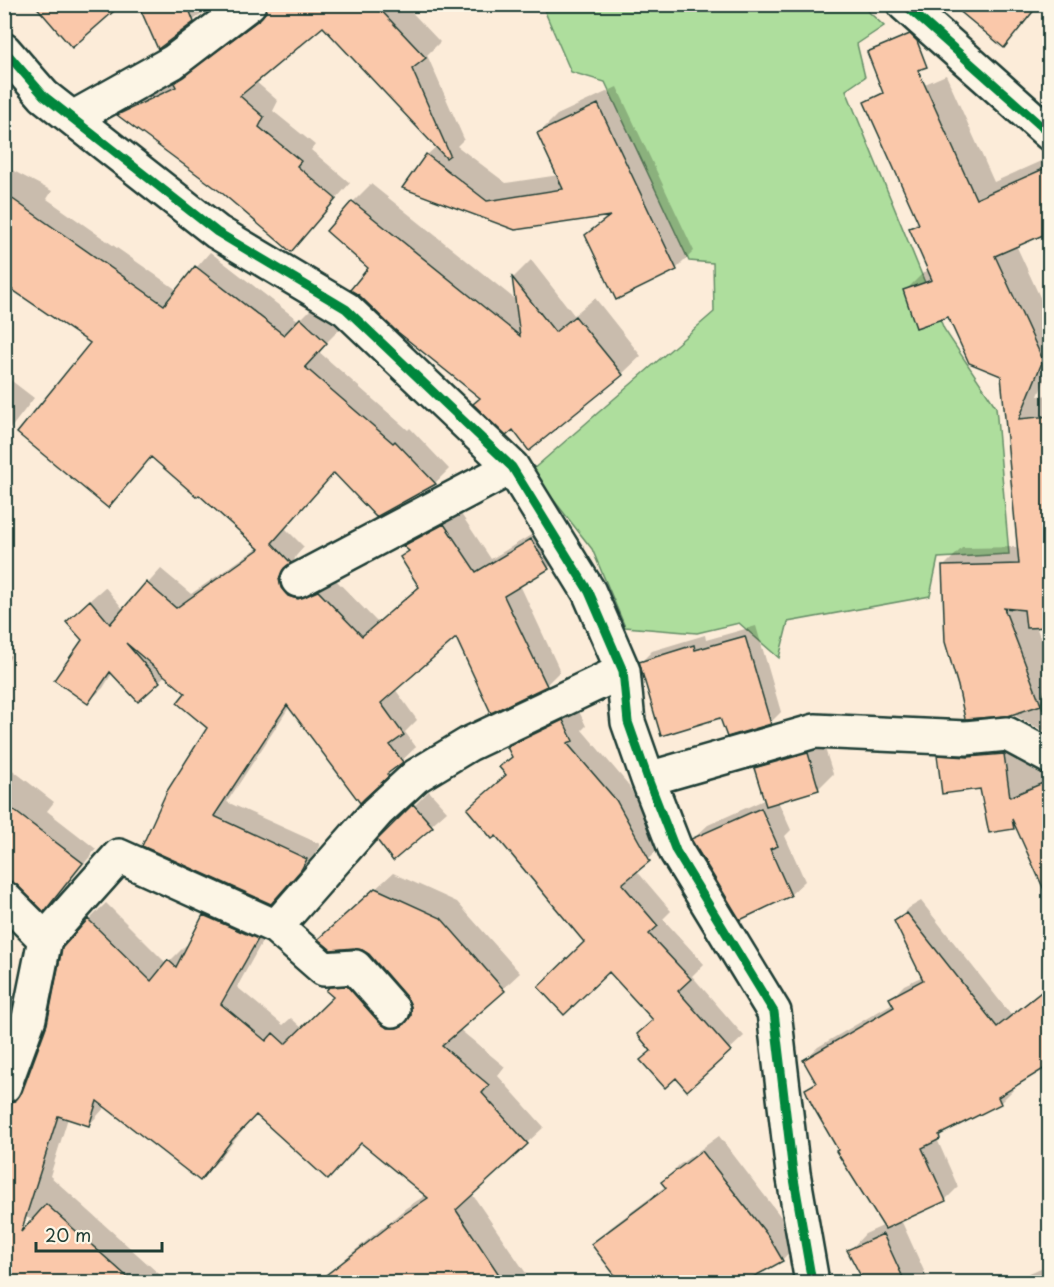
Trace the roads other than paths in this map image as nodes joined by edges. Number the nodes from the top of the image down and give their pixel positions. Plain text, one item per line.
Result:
1 (249, 4) edge
2 (904, 4) edge
3 (5, 48) edge
4 (73, 118) junction
5 (1050, 134) edge
6 (512, 467) junction
7 (298, 580) dead end
8 (623, 671) junction
9 (1050, 757) edge
10 (648, 779) junction
11 (4, 898) edge
12 (276, 927) junction
13 (45, 939) junction
14 (393, 1010) dead end
15 (4, 1086) edge
16 (812, 1282) edge

1 - 4 street
2 - 5 street
3 - 4 street
4 - 6 street
6 - 7 street
6 - 8 street
8 - 10 street
8 - 12 street
9 - 10 street
10 - 16 street
11 - 13 street
12 - 13 street
12 - 14 street
13 - 15 street

